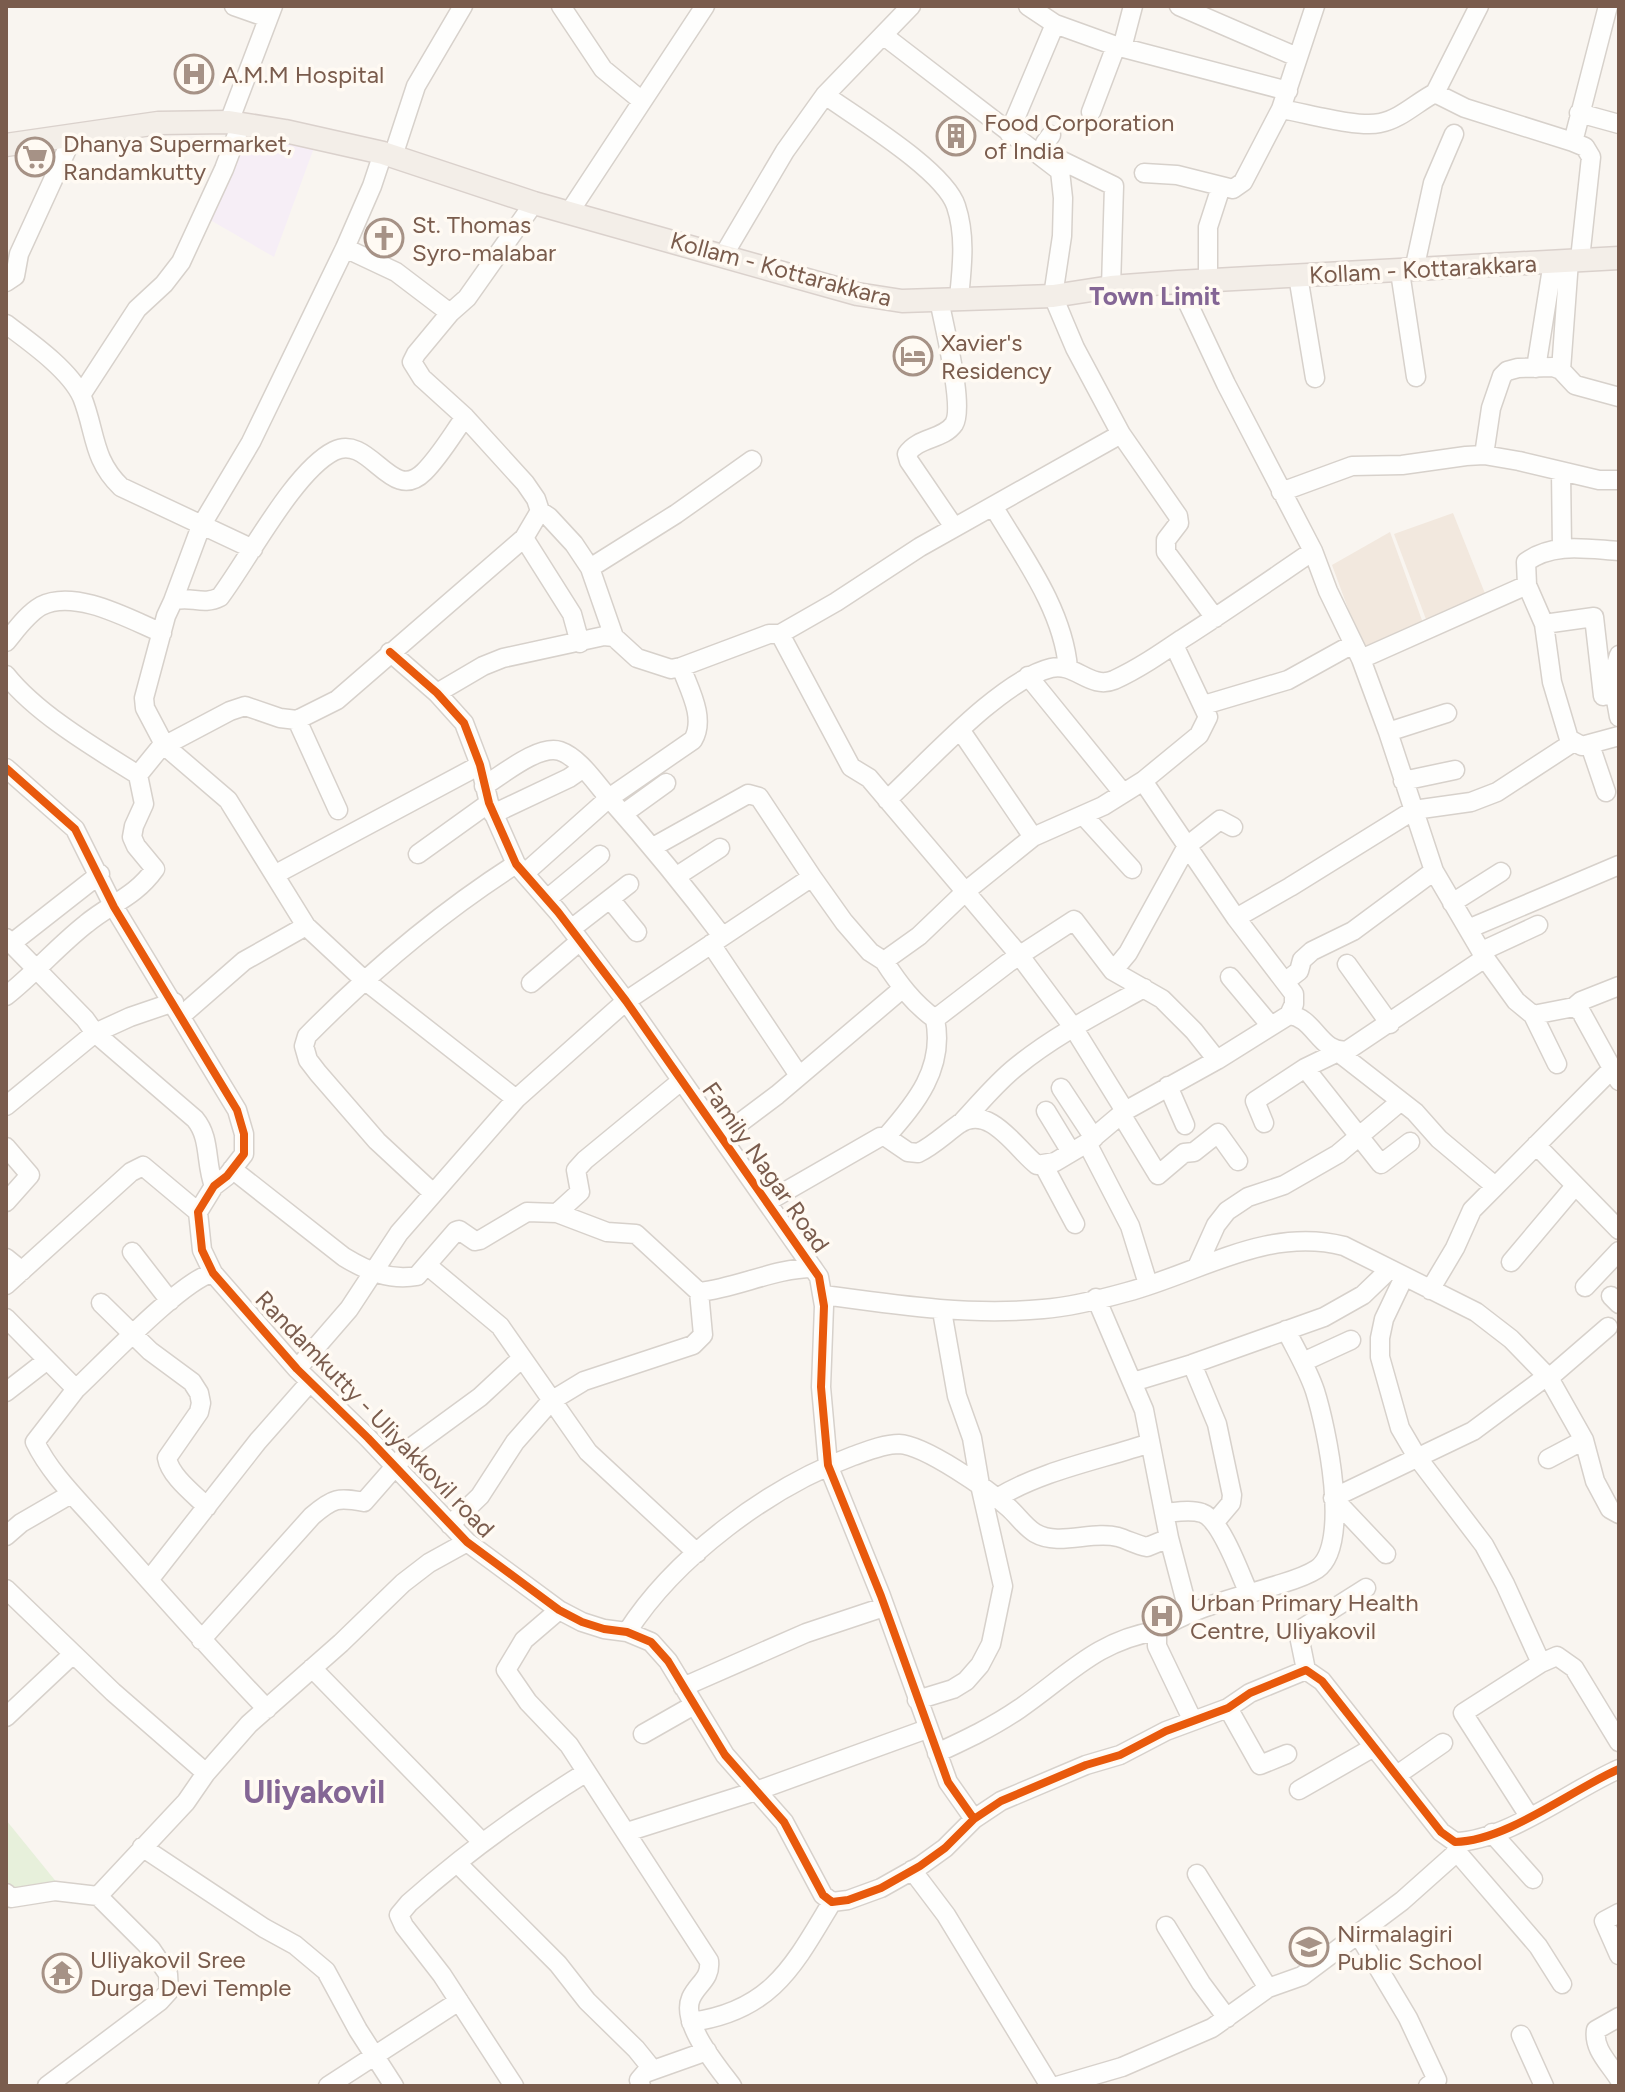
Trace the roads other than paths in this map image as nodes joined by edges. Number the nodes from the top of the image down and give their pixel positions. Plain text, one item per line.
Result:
1 (234, 6) edge
2 (463, 6) edge
3 (561, 6) edge
4 (705, 6) edge
5 (911, 6) edge
6 (1028, 6) edge
7 (1133, 6) edge
8 (1179, 6) edge
9 (1315, 6) edge
10 (1479, 6) edge
11 (1608, 6) edge
12 (271, 12) edge
13 (1055, 24) junction
14 (883, 35) junction
15 (1119, 47) junction
16 (1297, 57) junction
17 (1288, 91) junction
18 (1435, 93) junction
19 (825, 95) junction
20 (642, 101) junction
21 (1281, 109) junction
22 (1091, 112) dead end
23 (1579, 113) junction
24 (235, 123) junction
25 (1619, 124) edge
26 (1009, 133) junction
27 (74, 134) junction
28 (1454, 134) dead end
29 (1051, 135) dead end
30 (1573, 142) junction
31 (6, 146) edge
32 (388, 154) junction
33 (1144, 173) dead end
34 (1221, 187) junction
35 (534, 203) junction
36 (570, 211) junction
37 (345, 248) junction
38 (723, 256) junction
39 (1619, 258) edge
40 (1567, 261) junction
41 (1407, 271) junction
42 (1298, 276) junction
43 (1208, 281) junction
44 (6, 282) edge
45 (1178, 282) junction
46 (1111, 287) junction
47 (1053, 296) junction
48 (949, 298) junction
49 (450, 313) junction
50 (6, 324) edge
51 (1536, 368) junction
52 (1561, 370) junction
53 (1416, 377) dead end
54 (1315, 378) dead end
55 (81, 395) junction
56 (1619, 397) edge
57 (465, 417) junction
58 (1121, 434) junction
59 (1484, 455) junction
60 (752, 460) dead end
61 (1561, 471) junction
62 (1619, 480) edge
63 (1281, 492) junction
64 (993, 506) junction
65 (540, 511) junction
66 (201, 526) junction
67 (954, 527) junction
68 (524, 538) junction
69 (1562, 548) junction
70 (253, 549) junction
71 (1313, 551) junction
72 (1619, 551) edge
73 (590, 568) junction
74 (1527, 585) junction
75 (173, 601) junction
76 (1215, 618) junction
77 (1544, 624) junction
78 (162, 633) junction
79 (780, 634) junction
80 (614, 637) junction
81 (6, 642) edge
82 (580, 643) junction
83 (1174, 645) junction
84 (390, 652) junction
85 (1357, 652) junction
86 (1619, 655) edge
87 (681, 667) junction
88 (1068, 668) junction
89 (6, 675) edge
90 (1028, 676) junction
91 (437, 693) junction
92 (1614, 694) junction
93 (1204, 705) junction
94 (1447, 713) dead end
95 (1619, 717) edge
96 (297, 720) junction
97 (961, 731) junction
98 (1388, 732) junction
99 (1619, 736) edge
100 (1581, 744) junction
101 (165, 746) junction
102 (480, 765) junction
103 (6, 768) edge
104 (582, 769) junction
105 (1455, 770) dead end
106 (138, 775) junction
107 (1143, 781) junction
108 (1403, 781) junction
109 (666, 783) dead end
110 (1606, 792) dead end
111 (1123, 793) junction
112 (609, 798) junction
113 (887, 800) junction
114 (489, 801) junction
115 (338, 810) dead end
116 (1414, 810) junction
117 (623, 814) junction
118 (1083, 815) junction
119 (1233, 827) dead end
120 (1033, 837) junction
121 (1187, 846) junction
122 (653, 847) junction
123 (720, 848) dead end
124 (418, 854) dead end
125 (600, 855) dead end
126 (1618, 868) edge
127 (521, 869) junction
128 (1132, 869) dead end
129 (1434, 871) junction
130 (1501, 872) dead end
131 (100, 874) junction
132 (276, 874) junction
133 (677, 876) junction
134 (812, 877) junction
135 (629, 884) dead end
136 (966, 891) junction
137 (547, 899) junction
138 (610, 899) junction
139 (1452, 903) junction
140 (114, 907) junction
141 (1236, 918) junction
142 (1538, 925) dead end
143 (306, 926) junction
144 (1468, 929) junction
145 (637, 932) dead end
146 (576, 935) junction
147 (9, 940) edge
148 (716, 940) junction
149 (1483, 955) junction
150 (1020, 956) junction
151 (884, 961) junction
152 (1347, 964) dead end
153 (34, 970) junction
154 (1113, 971) junction
155 (1230, 977) dead end
156 (363, 979) junction
157 (1286, 981) junction
158 (531, 983) dead end
159 (1619, 986) edge
160 (1144, 988) junction
161 (902, 989) junction
162 (6, 996) edge
163 (626, 1001) junction
164 (1574, 1007) junction
165 (177, 1009) junction
166 (1289, 1015) junction
167 (1533, 1015) junction
168 (935, 1019) junction
169 (1390, 1024) junction
170 (1271, 1026) junction
171 (1073, 1027) junction
172 (95, 1033) junction
173 (1338, 1052) junction
174 (1217, 1060) junction
175 (1557, 1064) dead end
176 (1305, 1068) junction
177 (798, 1074) junction
178 (1615, 1075) edge
179 (681, 1081) junction
180 (1168, 1086) junction
181 (1061, 1088) dead end
182 (516, 1099) junction
183 (1401, 1101) junction
184 (6, 1106) edge
185 (1046, 1111) dead end
186 (1123, 1113) junction
187 (963, 1121) junction
188 (1264, 1123) dead end
189 (1185, 1125) dead end
190 (721, 1137) junction
191 (886, 1137) junction
192 (1359, 1138) junction
193 (1410, 1142) dead end
194 (1084, 1144) junction
195 (1536, 1145) junction
196 (6, 1147) edge
197 (1238, 1161) dead end
198 (1044, 1166) junction
199 (232, 1169) junction
200 (214, 1186) junction
201 (1495, 1186) junction
202 (1575, 1186) junction
203 (433, 1193) junction
204 (6, 1202) edge
205 (767, 1202) junction
206 (198, 1212) junction
207 (557, 1213) junction
208 (1075, 1224) dead end
209 (1619, 1230) edge
210 (1619, 1251) edge
211 (132, 1252) dead end
212 (6, 1258) edge
213 (1511, 1262) dead end
214 (428, 1266) junction
215 (1197, 1267) junction
216 (813, 1268) junction
217 (22, 1271) junction
218 (374, 1272) junction
219 (213, 1273) junction
220 (1397, 1273) junction
221 (1148, 1284) junction
222 (6, 1285) edge
223 (1585, 1287) dead end
224 (1430, 1290) junction
225 (699, 1292) junction
226 (824, 1295) junction
227 (1096, 1298) junction
228 (170, 1301) junction
229 (101, 1303) dead end
230 (942, 1311) junction
231 (6, 1318) edge
232 (1608, 1327) dead end
233 (1286, 1330) junction
234 (134, 1335) junction
235 (1351, 1340) dead end
236 (522, 1358) junction
237 (46, 1361) junction
238 (1303, 1362) junction
239 (1192, 1364) junction
240 (304, 1376) junction
241 (1548, 1377) junction
242 (1133, 1382) junction
243 (76, 1389) junction
244 (6, 1392) edge
245 (551, 1401) junction
246 (1584, 1440) junction
247 (1150, 1443) junction
248 (1417, 1457) junction
249 (1548, 1459) dead end
250 (828, 1465) junction
251 (395, 1466) junction
252 (980, 1485) junction
253 (71, 1494) junction
254 (997, 1498) junction
255 (1333, 1498) junction
256 (207, 1507) junction
257 (1164, 1513) junction
258 (1619, 1514) edge
259 (1214, 1523) junction
260 (450, 1525) junction
261 (6, 1536) edge
262 (1169, 1538) junction
263 (467, 1542) junction
264 (697, 1553) junction
265 (1386, 1554) dead end
266 (149, 1580) junction
267 (1366, 1588) dead end
268 (6, 1589) edge
269 (1249, 1594) junction
270 (884, 1607) junction
271 (559, 1610) junction
272 (1189, 1614) junction
273 (1157, 1631) junction
274 (627, 1632) junction
275 (201, 1640) junction
276 (73, 1654) junction
277 (1541, 1663) junction
278 (312, 1668) junction
279 (1306, 1670) junction
280 (683, 1687) junction
281 (917, 1700) junction
282 (694, 1705) junction
283 (1228, 1708) junction
284 (267, 1709) junction
285 (6, 1717) edge
286 (1192, 1719) junction
287 (927, 1729) junction
288 (643, 1734) dead end
289 (1619, 1742) edge
290 (1443, 1743) dead end
291 (1374, 1747) junction
292 (937, 1753) junction
293 (1287, 1754) dead end
294 (1619, 1769) edge
295 (206, 1773) junction
296 (585, 1773) junction
297 (1397, 1775) junction
298 (1299, 1790) dead end
299 (756, 1791) junction
300 (1529, 1816) junction
301 (974, 1819) junction
302 (627, 1832) junction
303 (1492, 1833) junction
304 (482, 1842) junction
305 (142, 1847) junction
306 (1456, 1847) junction
307 (457, 1863) junction
308 (912, 1870) junction
309 (1197, 1874) dead end
310 (1533, 1879) dead end
311 (98, 1896) junction
312 (8, 1898) edge
313 (832, 1902) junction
314 (1619, 1913) edge
315 (1166, 1926) dead end
316 (1358, 1934) junction
317 (1619, 1955) edge
318 (1562, 1984) dead end
319 (1268, 1988) junction
320 (459, 2001) junction
321 (1619, 2017) edge
322 (1227, 2018) junction
323 (691, 2022) junction
324 (1521, 2035) dead end
325 (707, 2051) junction
326 (376, 2055) junction
327 (653, 2070) junction
328 (1619, 2079) edge
329 (1080, 2083) edge
330 (56, 2084) edge
331 (328, 2086) edge
332 (394, 2086) edge
333 (514, 2086) edge
334 (641, 2086) edge
335 (732, 2086) edge
336 (1050, 2086) edge
337 (1057, 2086) edge
338 (1428, 2086) edge
339 (1544, 2086) edge

1 - 12 street
2 - 32 street
3 - 20 street
4 - 20 street
5 - 14 street
6 - 13 street
7 - 15 street
8 - 16 street
9 - 16 street
10 - 18 street
11 - 23 street
12 - 24 street
13 - 15 street
13 - 26 street
14 - 19 street
14 - 26 street
15 - 17 street
15 - 22 street
16 - 17 street
17 - 21 street
18 - 21 street
18 - 30 street
19 - 38 street
19 - 48 street
20 - 36 street
21 - 34 street
23 - 25 street
23 - 30 street
24 - 27 main road, Kollam - Kottarakkara
24 - 32 main road, Kollam - Kottarakkara
24 - 55 street
26 - 47 street
27 - 31 main road, Kollam - Kottarakkara
27 - 44 street
28 - 41 street
29 - 46 street
30 - 40 street
32 - 35 main road, Kollam - Kottarakkara
32 - 37 street
33 - 34 street
34 - 43 street
35 - 36 main road, Kollam - Kottarakkara
35 - 49 street
36 - 38 main road, Kollam - Kottarakkara
37 - 49 street
37 - 66 street
38 - 48 main road, Kollam - Kottarakkara
39 - 40 main road, Kollam - Kottarakkara
40 - 41 main road, Kollam - Kottarakkara
40 - 51 street
40 - 52 street
41 - 42 main road, Kollam - Kottarakkara
41 - 53 street
42 - 43 main road, Kollam - Kottarakkara
42 - 54 street
43 - 45 main road, Kollam - Kottarakkara
45 - 46 main road, Kollam - Kottarakkara
45 - 63 street
46 - 47 main road, Kollam - Kottarakkara
47 - 48 main road, Kollam - Kottarakkara
47 - 58 street
48 - 67 street
49 - 57 street
50 - 55 street
51 - 52 street
51 - 59 street
52 - 56 street
55 - 66 street
57 - 65 street
57 - 70 street
58 - 64 street
58 - 76 street
59 - 61 street
59 - 63 street
60 - 73 street
61 - 62 street
61 - 69 street
63 - 71 street
64 - 67 street
64 - 88 street
65 - 68 street
65 - 73 street
66 - 70 street
66 - 75 street
67 - 79 street
68 - 82 street
68 - 84 street
69 - 72 street
69 - 74 street
70 - 75 street
71 - 76 street
71 - 85 street
73 - 80 street
74 - 77 street
74 - 85 street
75 - 78 street
76 - 83 street
77 - 92 street
77 - 100 street
78 - 81 street
78 - 101 street
79 - 87 street
79 - 113 street
80 - 82 street
80 - 87 street
82 - 91 street
83 - 88 street
83 - 93 street
84 - 91 street, Family Nagar Road
84 - 96 street
85 - 93 street
85 - 98 street
86 - 92 street
87 - 112 street
88 - 90 street
89 - 106 street
90 - 97 street
90 - 111 street
91 - 102 street, Family Nagar Road
92 - 95 street
93 - 107 street
94 - 98 street
96 - 101 street
96 - 115 street
97 - 113 street
97 - 120 street
98 - 108 street
99 - 100 street
100 - 110 street
100 - 116 street
101 - 106 street
101 - 132 street
102 - 114 street, Family Nagar Road
102 - 132 street
103 - 131 street
104 - 112 street
104 - 114 street
104 - 114 street
105 - 108 street
106 - 140 street
107 - 111 street
107 - 121 street
108 - 116 street
109 - 117 street
111 - 118 street
112 - 117 street
112 - 127 street
113 - 136 street
114 - 124 street
114 - 127 street, Family Nagar Road
116 - 129 street
116 - 141 street
117 - 122 street
118 - 120 street
118 - 128 street
119 - 121 street
120 - 136 street
121 - 141 street
121 - 154 street
122 - 133 street
122 - 134 street
123 - 133 street
125 - 137 street
126 - 144 street
127 - 137 street, Family Nagar Road
127 - 156 street
129 - 139 street
129 - 157 street
130 - 139 street
131 - 140 street
131 - 147 street
132 - 143 street
133 - 148 street
134 - 148 street
134 - 151 street
135 - 138 street
136 - 150 street
136 - 151 street
137 - 146 street, Family Nagar Road
138 - 145 street
138 - 146 street
139 - 144 street
140 - 153 street
140 - 165 street
141 - 157 street
142 - 149 street
143 - 156 street
143 - 165 street
144 - 149 street
146 - 158 street
146 - 163 street, Family Nagar Road
147 - 153 street
148 - 163 street
148 - 177 street
149 - 167 street
149 - 169 street
150 - 154 street
150 - 168 street
150 - 171 street
151 - 161 street
152 - 169 street
153 - 162 street
153 - 172 street
154 - 160 street
155 - 170 street
156 - 182 street
156 - 203 street
157 - 166 street
159 - 164 street
160 - 171 street
160 - 174 street
161 - 168 street
161 - 177 street
163 - 179 street, Family Nagar Road
163 - 182 street
164 - 167 street
164 - 178 street
165 - 172 street
165 - 199 street
166 - 170 street
166 - 173 street
167 - 175 street
168 - 191 street
169 - 173 street
170 - 174 street
171 - 186 street
171 - 187 street
172 - 184 street
172 - 200 street
173 - 176 street
173 - 183 street
174 - 180 street
176 - 188 street
176 - 192 street
177 - 190 street
178 - 195 street
179 - 190 street, Family Nagar Road
179 - 207 street
180 - 186 street
180 - 189 street
181 - 194 street
182 - 203 street
183 - 192 street
183 - 201 street
185 - 194 street
186 - 194 street
186 - 197 street
187 - 191 street
187 - 198 street
190 - 205 street, Family Nagar Road
191 - 205 street
192 - 193 street
192 - 215 street
194 - 198 street
194 - 221 street
195 - 201 street
195 - 202 street
196 - 204 street
198 - 208 street
199 - 200 street
199 - 218 street
200 - 206 street
201 - 224 street
202 - 209 street
202 - 213 street
203 - 218 street
205 - 216 street, Family Nagar Road
206 - 217 street
206 - 219 street, Randamkutty - Uliyakkovil road
207 - 214 street
207 - 225 street
210 - 223 street
211 - 228 street
212 - 217 street
214 - 218 street
214 - 236 street
215 - 220 street
215 - 221 street
216 - 225 street
216 - 226 street, Family Nagar Road
217 - 222 street
218 - 240 street
219 - 228 street
219 - 240 street, Randamkutty - Uliyakkovil road
220 - 224 street
220 - 233 street
220 - 248 street
221 - 227 street
224 - 241 street
225 - 245 street
226 - 230 street
226 - 250 street, Family Nagar Road
227 - 230 street
227 - 242 street
228 - 234 street
229 - 234 street
230 - 252 street
231 - 237 street
232 - 241 street
233 - 238 street
233 - 239 street
234 - 243 street
234 - 256 street
235 - 238 street
236 - 245 street
236 - 251 street
237 - 243 street
237 - 244 street
238 - 255 street
239 - 242 street
239 - 259 street
240 - 251 street, Randamkutty - Uliyakkovil road
240 - 256 street
241 - 246 street
241 - 248 street
242 - 247 street
243 - 253 street
245 - 260 street
245 - 264 street
246 - 249 street
246 - 258 street
247 - 254 street
247 - 257 street
248 - 255 street
248 - 277 street
250 - 252 street
250 - 264 street
250 - 270 street, Family Nagar Road
251 - 260 street, Randamkutty - Uliyakkovil road
251 - 275 street
252 - 254 street
252 - 281 street
253 - 261 street
253 - 266 street
254 - 262 street
255 - 265 street
255 - 269 street
256 - 266 street
257 - 259 street
257 - 262 street
259 - 269 street
260 - 263 street, Randamkutty - Uliyakkovil road
262 - 272 street
263 - 271 street, Randamkutty - Uliyakkovil road
263 - 278 street
264 - 274 street
266 - 275 street
267 - 279 street
268 - 276 street
269 - 272 street
270 - 280 street
270 - 281 street, Family Nagar Road
271 - 274 street, Randamkutty - Uliyakkovil road
271 - 296 street
272 - 273 street
273 - 286 street
273 - 292 street
274 - 280 street, Randamkutty - Uliyakkovil road
275 - 284 street
276 - 285 street
276 - 295 street
277 - 289 street
277 - 300 street
278 - 284 street
278 - 304 street
279 - 283 street
279 - 291 street
280 - 282 street, Randamkutty - Uliyakkovil road
281 - 287 street, Family Nagar Road
282 - 288 street
282 - 299 street, Randamkutty - Uliyakkovil road
283 - 286 street
283 - 293 street
284 - 295 street
286 - 301 street
287 - 292 street, Family Nagar Road
287 - 299 street
290 - 297 street
291 - 297 street
291 - 298 street
292 - 301 street, Family Nagar Road
294 - 300 street
295 - 305 street
296 - 302 street
296 - 304 street
297 - 306 street
299 - 302 street
299 - 313 street, Randamkutty - Uliyakkovil road
300 - 303 street
301 - 308 street
302 - 323 street
303 - 306 street
303 - 310 street
304 - 307 street
305 - 311 street
305 - 326 street
306 - 316 street
306 - 318 street
307 - 320 street
307 - 327 street
308 - 313 street
308 - 336 street
309 - 319 street
311 - 312 street
311 - 330 street
313 - 323 street
314 - 317 street
315 - 322 street
316 - 319 street
316 - 338 street
319 - 322 street
320 - 326 street
320 - 333 street
321 - 328 street
322 - 329 street
323 - 325 street
324 - 339 street
325 - 327 street
325 - 335 street
326 - 331 street
326 - 332 street
327 - 334 street
329 - 337 street

